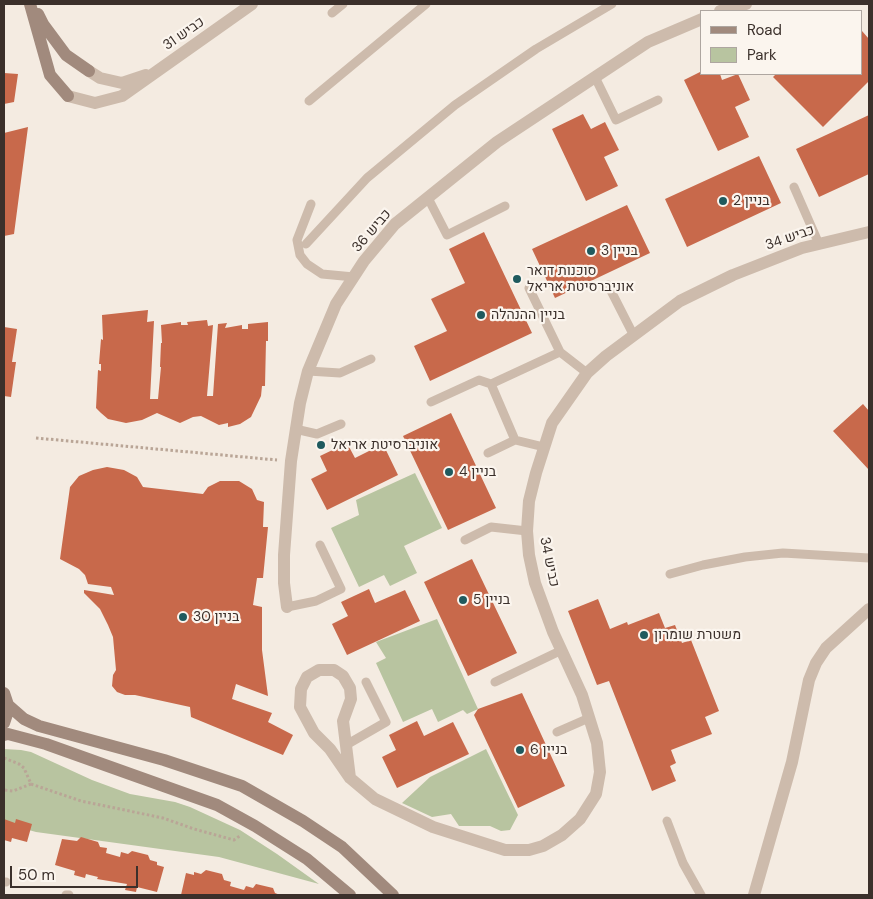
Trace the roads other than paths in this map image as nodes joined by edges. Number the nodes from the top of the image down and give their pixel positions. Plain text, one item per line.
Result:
1 (32, 4) edge
2 (252, 4) edge
3 (343, 4) edge
4 (426, 4) edge
5 (612, 4) edge
6 (746, 4) edge
7 (725, 10) edge
8 (332, 13) dead end
9 (700, 20) edge
10 (89, 71) joint
11 (158, 71) junction
12 (595, 77) junction
13 (68, 96) joint
14 (658, 100) dead end
15 (309, 101) dead end
16 (794, 187) dead end
17 (428, 198) junction
18 (311, 204) dead end
19 (505, 206) dead end
20 (869, 232) edge
21 (306, 244) dead end
22 (819, 244) junction
23 (354, 277) junction
24 (608, 285) dead end
25 (529, 288) dead end
26 (634, 336) junction
27 (560, 352) junction
28 (371, 359) dead end
29 (308, 371) junction
30 (587, 373) junction
31 (491, 384) junction
32 (431, 402) dead end
33 (341, 424) dead end
34 (295, 429) junction
35 (516, 440) junction
36 (544, 447) junction
37 (488, 452) dead end
38 (527, 531) junction
39 (465, 540) dead end
40 (320, 545) dead end
41 (869, 558) edge
42 (670, 574) dead end
43 (287, 607) joint
44 (869, 609) edge
45 (562, 650) junction
46 (366, 682) dead end
47 (495, 682) dead end
48 (6, 699) edge
49 (589, 718) junction
50 (4, 723) edge
51 (557, 732) dead end
52 (4, 735) edge
53 (346, 746) junction
54 (350, 778) junction
55 (667, 821) dead end
56 (350, 895) edge
57 (393, 895) edge
58 (701, 895) edge
59 (754, 895) edge

1 - 10 main road
1 - 13 main road
2 - 11 street, כביש 31
3 - 8 lane
4 - 15 lane
5 - 21 lane
6 - 7 street
9 - 12 street, כביש 36
10 - 11 street, כביש 31
11 - 13 street, כביש 31
12 - 14 lane
12 - 17 street, כביש 36
16 - 22 lane
17 - 19 lane
17 - 23 street, כביש 36
18 - 23 lane
20 - 22 street, כביש 34
22 - 26 street, כביש 34
23 - 29 street, כביש 36
24 - 26 lane
25 - 27 lane
26 - 30 street, כביש 34
27 - 30 lane
27 - 31 lane
28 - 29 lane
29 - 34 street, כביש 36
30 - 36 street, כביש 34
31 - 32 lane
31 - 35 lane
33 - 34 lane
34 - 43 street, כביש 36
35 - 36 lane
35 - 37 lane
36 - 38 street, כביש 34
38 - 39 lane
38 - 45 street, כביש 34
40 - 43 lane
41 - 42 lane
44 - 59 street
45 - 47 lane
45 - 49 street, כביש 34
46 - 53 lane
48 - 50 main road
48 - 57 main road
49 - 51 lane
49 - 54 street, כביש 34
52 - 56 main road
53 - 54 street, כביש 34
53 - 54 street, כביש 34
55 - 58 lane

